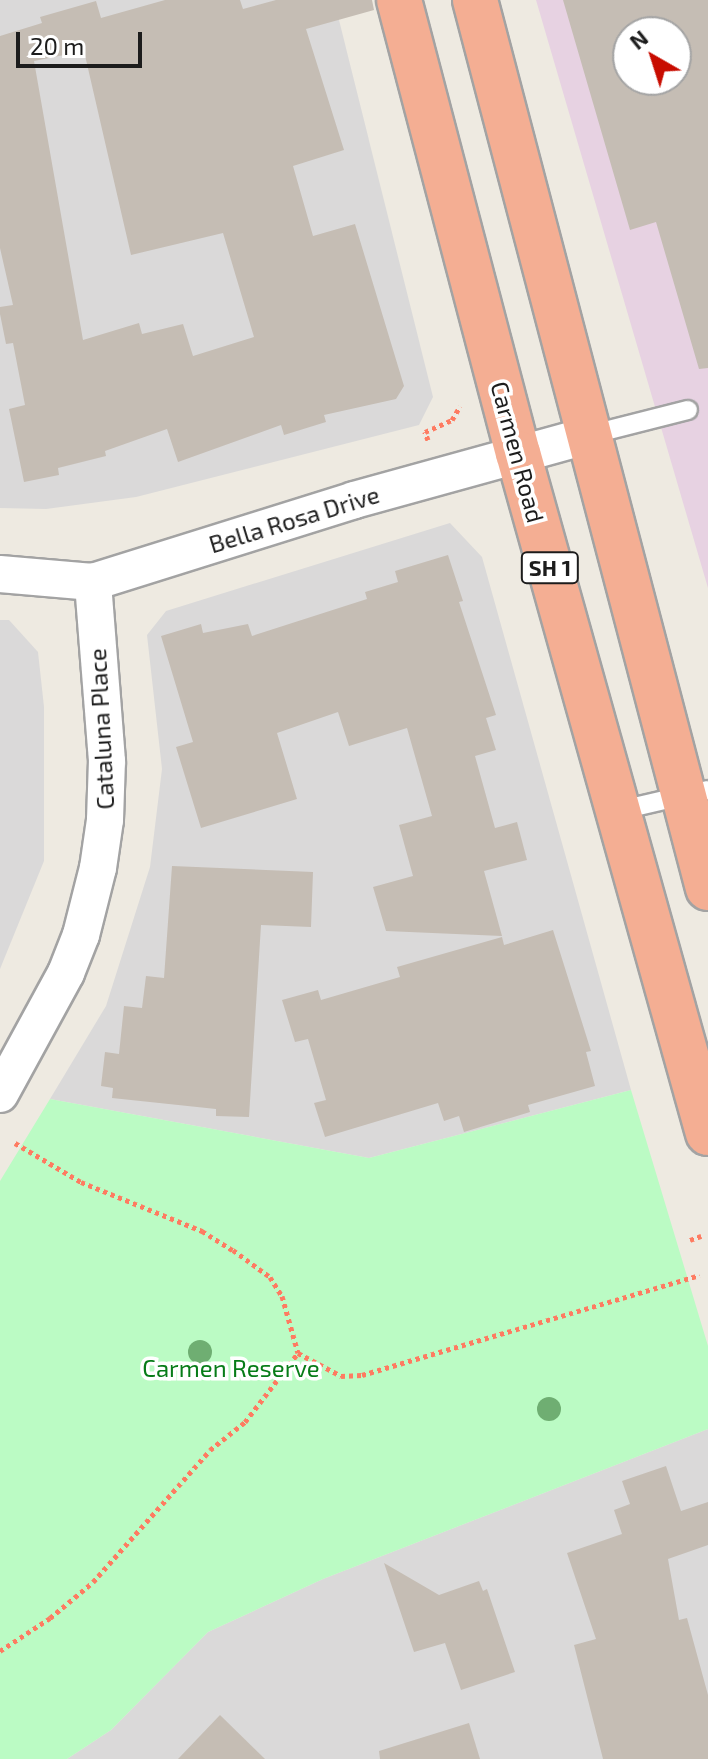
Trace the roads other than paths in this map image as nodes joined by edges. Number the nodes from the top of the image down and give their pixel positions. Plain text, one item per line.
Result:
1 (399, 0) edge
2 (475, 0) edge
3 (688, 410) dead end
4 (586, 436) junction
5 (518, 453) junction
6 (0, 574) edge
7 (93, 582) junction
8 (696, 793) edge
9 (617, 811) junction
10 (708, 888) edge
11 (0, 1094) edge
12 (708, 1133) edge

1 - 5 highway, Carmen Road / SH 1
2 - 4 highway
3 - 4 lane
4 - 5 street, Bella Rosa Drive
4 - 8 highway
5 - 7 street, Bella Rosa Drive
5 - 9 highway, Carmen Road / SH 1
6 - 7 street, Bella Rosa Drive
7 - 11 street, Cataluna Place
8 - 9 lane
8 - 10 highway
9 - 12 highway, Carmen Road / SH 1

